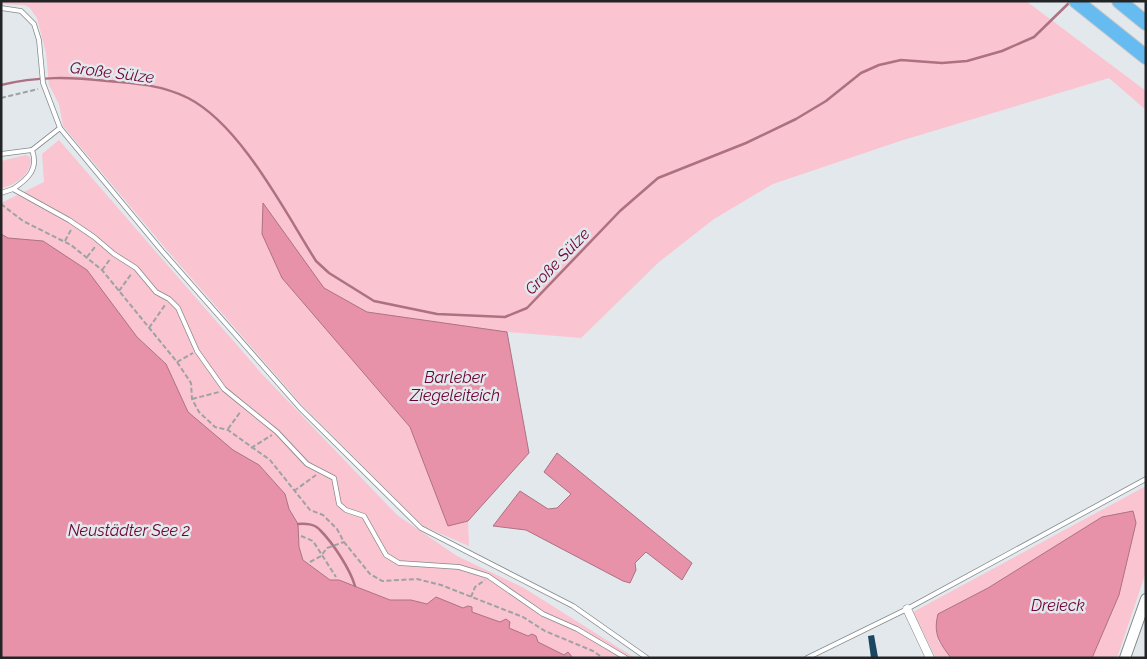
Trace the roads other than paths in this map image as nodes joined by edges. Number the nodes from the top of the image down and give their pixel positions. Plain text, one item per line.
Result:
1 (1076, 1) edge
2 (1119, 1) edge
3 (1, 8) edge
4 (1146, 23) edge
5 (1146, 57) edge
6 (60, 128) junction
7 (32, 150) junction
8 (1, 154) edge
9 (14, 189) junction
10 (1, 193) edge
11 (1146, 479) edge
12 (1146, 599) edge
13 (907, 609) junction
14 (626, 658) edge
15 (647, 658) edge
16 (807, 658) edge
17 (930, 658) edge
18 (1125, 658) edge

1 - 5 highway
2 - 4 highway
3 - 6 lane
6 - 7 lane
6 - 15 lane
7 - 8 lane
7 - 9 lane
9 - 10 lane
9 - 14 lane
11 - 13 lane
12 - 18 street
13 - 16 lane
13 - 17 street

